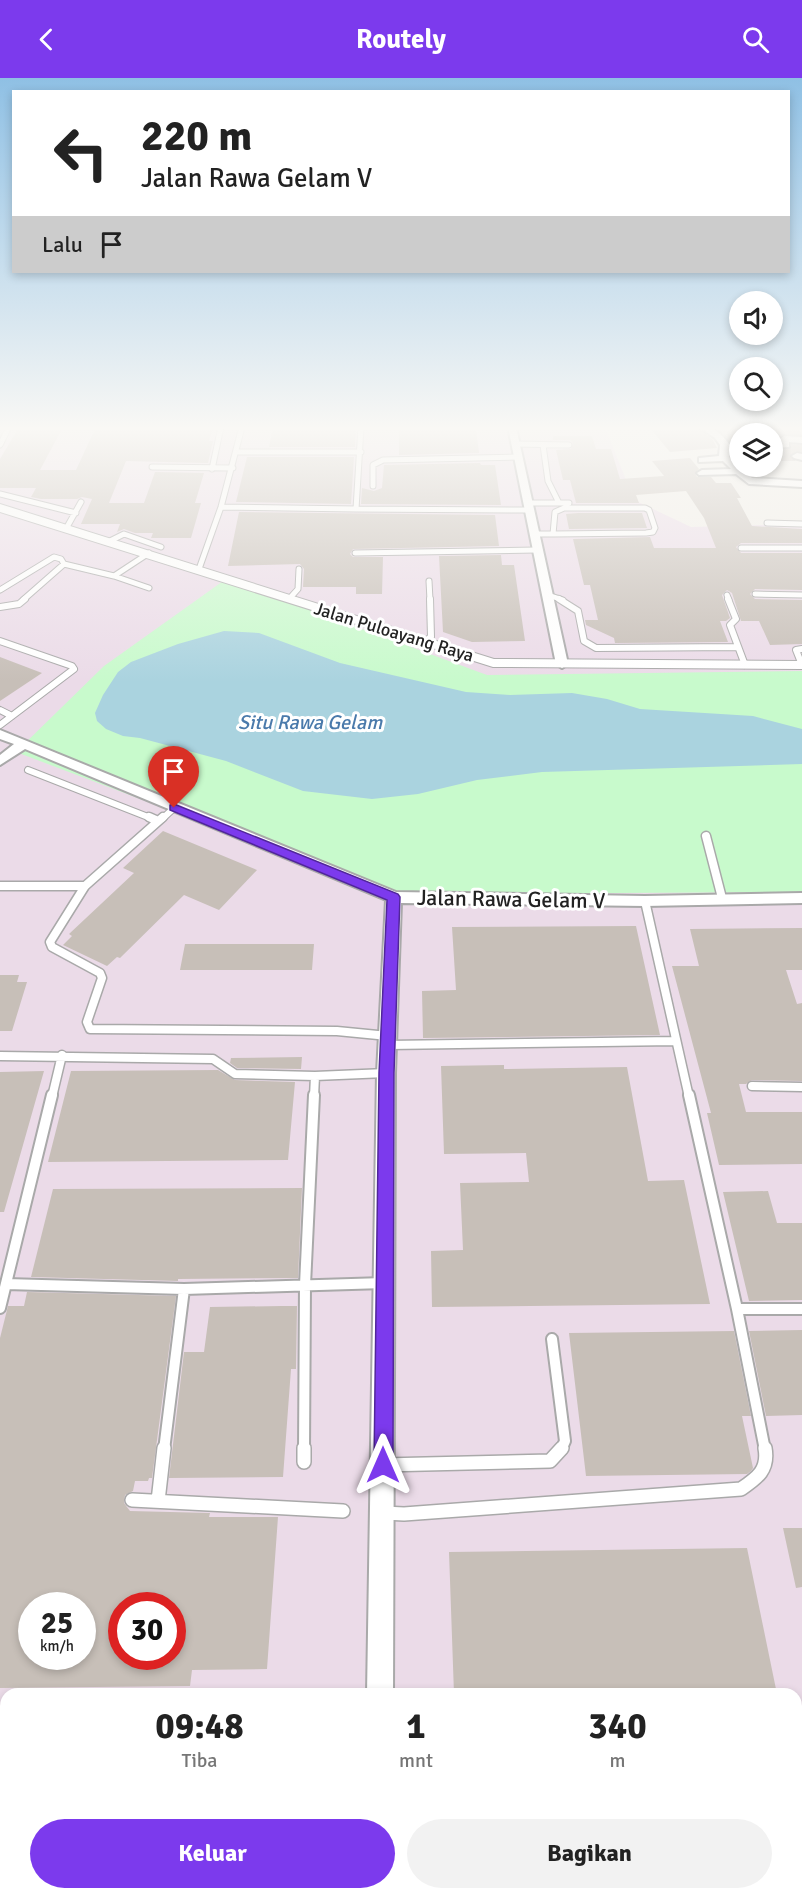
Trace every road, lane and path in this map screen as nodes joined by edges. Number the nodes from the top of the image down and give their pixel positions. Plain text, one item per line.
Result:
1 (14, 512) edge
2 (72, 512) edge
3 (219, 512) edge
4 (529, 512) edge
5 (555, 512) edge
6 (650, 512) edge
7 (76, 513) joint
8 (767, 523) dead end
9 (802, 524) edge
10 (67, 527) junction
11 (533, 534) junction
12 (553, 534) junction
13 (741, 548) dead end
14 (802, 548) edge
15 (155, 550) junction
16 (536, 550) junction
17 (355, 553) dead end
18 (64, 564) junction
19 (199, 569) junction
20 (299, 569) dead end
21 (114, 576) junction
22 (429, 581) dead end
23 (149, 588) dead end
24 (0, 590) edge
25 (545, 594) junction
26 (755, 594) dead end
27 (802, 595) edge
28 (727, 596) dead end
29 (289, 599) junction
30 (0, 607) edge
31 (0, 641) edge
32 (424, 642) junction
33 (738, 647) junction
34 (802, 649) edge
35 (562, 664) junction
36 (745, 665) junction
37 (802, 665) edge
38 (0, 710) edge
39 (12, 716) junction
40 (0, 725) edge
41 (0, 734) edge
42 (24, 744) junction
43 (0, 761) edge
44 (28, 770) dead end
45 (174, 808) junction
46 (158, 822) junction
47 (706, 836) dead end
48 (0, 886) edge
49 (85, 886) junction
50 (394, 897) junction
51 (722, 898) junction
52 (802, 898) edge
53 (645, 901) junction
54 (389, 1040) junction
55 (675, 1041) junction
56 (0, 1056) edge
57 (62, 1056) junction
58 (386, 1073) junction
59 (315, 1076) junction
60 (753, 1086) dead end
61 (802, 1087) edge
62 (384, 1283) junction
63 (6, 1284) junction
64 (305, 1285) junction
65 (184, 1289) junction
66 (0, 1308) edge
67 (737, 1309) junction
68 (802, 1309) edge
69 (552, 1339) dead end
70 (304, 1462) dead end
71 (383, 1465) junction
72 (132, 1500) dead end
73 (158, 1501) junction
74 (343, 1511) dead end
75 (380, 1513) junction
76 (380, 1688) edge

1 - 10 street, Jalan Puloayang Raya
2 - 7 lane
3 - 19 lane
4 - 11 street
5 - 12 lane
6 - 12 lane
7 - 10 lane
8 - 9 lane
10 - 15 street, Jalan Puloayang Raya
11 - 12 lane
11 - 16 street
13 - 14 lane
15 - 19 street, Jalan Puloayang Raya
15 - 21 lane
16 - 17 lane
16 - 25 street
18 - 21 lane
18 - 24 lane
18 - 30 lane
19 - 29 street, Jalan Puloayang Raya
20 - 29 lane
21 - 23 lane
22 - 32 lane
25 - 33 lane
25 - 35 street
26 - 27 lane
28 - 33 lane
29 - 32 street, Jalan Puloayang Raya
31 - 39 lane
32 - 35 street, Jalan Puloayang Raya
33 - 36 lane
34 - 37 lane
35 - 36 street, Jalan Puloayang Raya
36 - 37 street, Jalan Puloayang Raya
38 - 39 lane
39 - 40 lane
41 - 42 street, Jalan Rawa Gelam V
42 - 43 street
42 - 45 street, Jalan Rawa Gelam V
44 - 46 lane
45 - 46 lane
45 - 50 street, Jalan Rawa Gelam V
46 - 49 lane
47 - 51 lane
48 - 49 lane
49 - 54 lane
50 - 53 street, Jalan Rawa Gelam V
50 - 54 street
51 - 52 street, Jalan Rawa Gelam V
51 - 53 street, Jalan Rawa Gelam V
53 - 55 lane
54 - 55 lane
54 - 58 street
55 - 67 lane
56 - 57 lane
57 - 59 lane
57 - 63 lane
58 - 59 lane
58 - 62 street
59 - 64 lane
60 - 61 lane
62 - 64 lane
62 - 71 street
63 - 65 lane
63 - 66 lane
64 - 65 lane
64 - 70 lane
65 - 73 lane
67 - 68 lane
67 - 75 lane
69 - 71 lane
71 - 75 street
72 - 73 lane
73 - 74 lane
75 - 76 street

